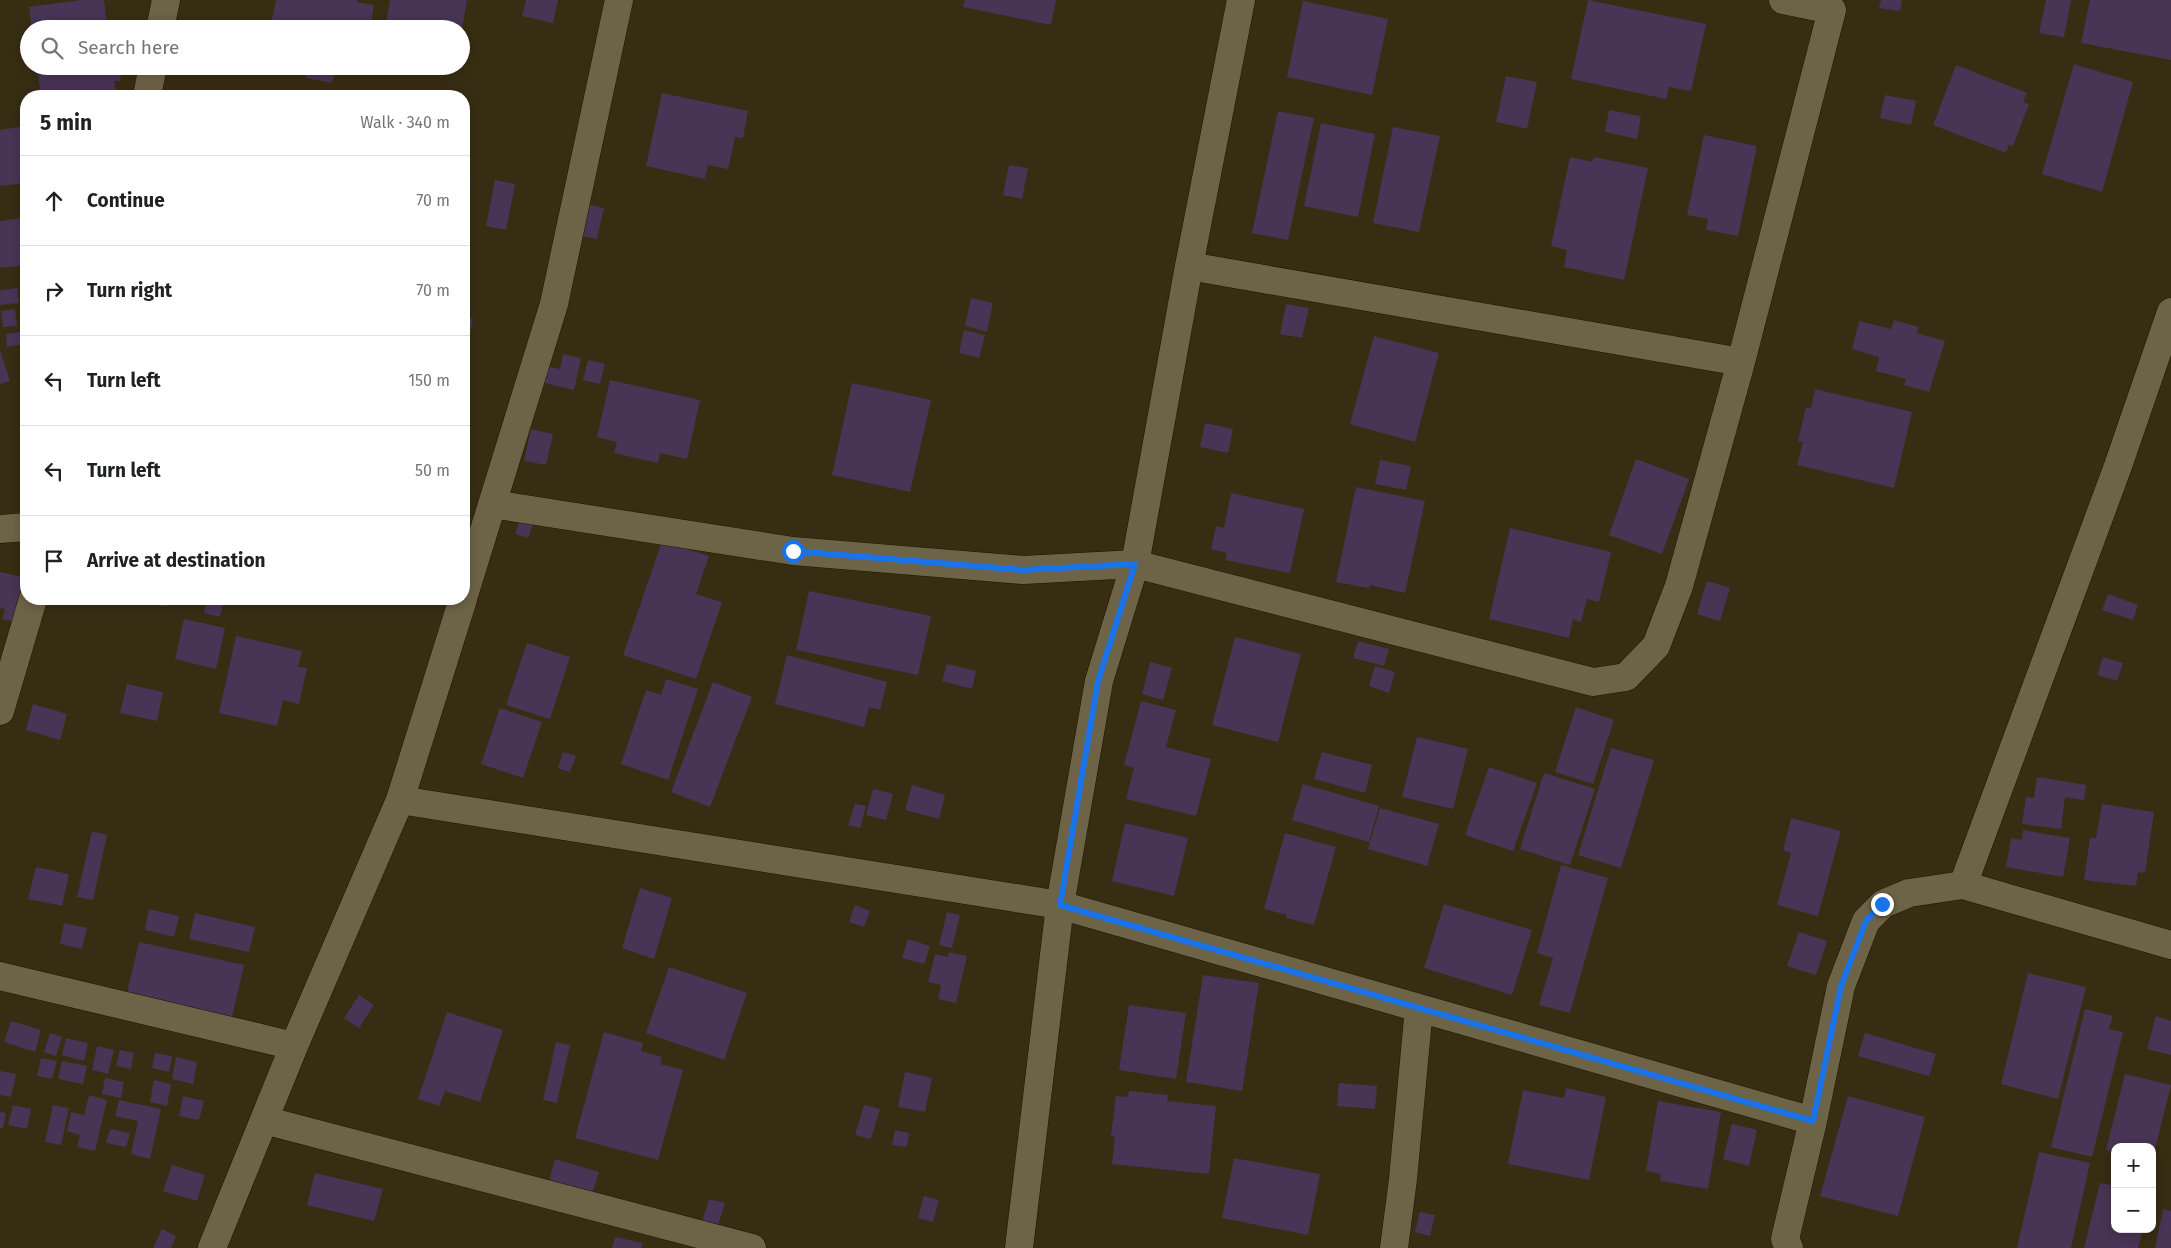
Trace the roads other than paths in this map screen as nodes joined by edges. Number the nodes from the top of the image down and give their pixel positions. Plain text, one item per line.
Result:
1 (166, 0) edge
2 (620, 0) edge
3 (1241, 0) edge
4 (1783, 0) edge
5 (162, 20) edge
6 (151, 75) edge
7 (147, 90) edge
8 (1189, 266) junction
9 (2171, 312) edge
10 (1742, 362) junction
11 (492, 504) junction
12 (20, 527) edge
13 (0, 529) edge
14 (1135, 564) junction
15 (470, 576) edge
16 (31, 605) edge
17 (461, 605) edge
18 (0, 711) edge
19 (400, 800) junction
20 (1963, 885) junction
21 (1060, 905) junction
22 (2171, 945) edge
23 (0, 976) edge
24 (1420, 1008) junction
25 (294, 1046) junction
26 (264, 1120) junction
27 (1813, 1121) junction
28 (212, 1248) edge
29 (752, 1248) edge
30 (1019, 1248) edge
31 (1394, 1248) edge
32 (1789, 1248) edge

1 - 5 street
2 - 11 street
3 - 8 street
4 - 10 street
6 - 7 street
8 - 10 street
8 - 14 street
9 - 20 street
10 - 14 street
11 - 14 street
11 - 15 street
12 - 13 street
14 - 21 street
16 - 18 street
17 - 19 street
19 - 21 street
19 - 25 street
20 - 22 street
20 - 27 street
21 - 24 street
21 - 30 street
23 - 25 street
24 - 27 street
24 - 31 street
25 - 26 street
26 - 28 street
26 - 29 street
27 - 32 street

